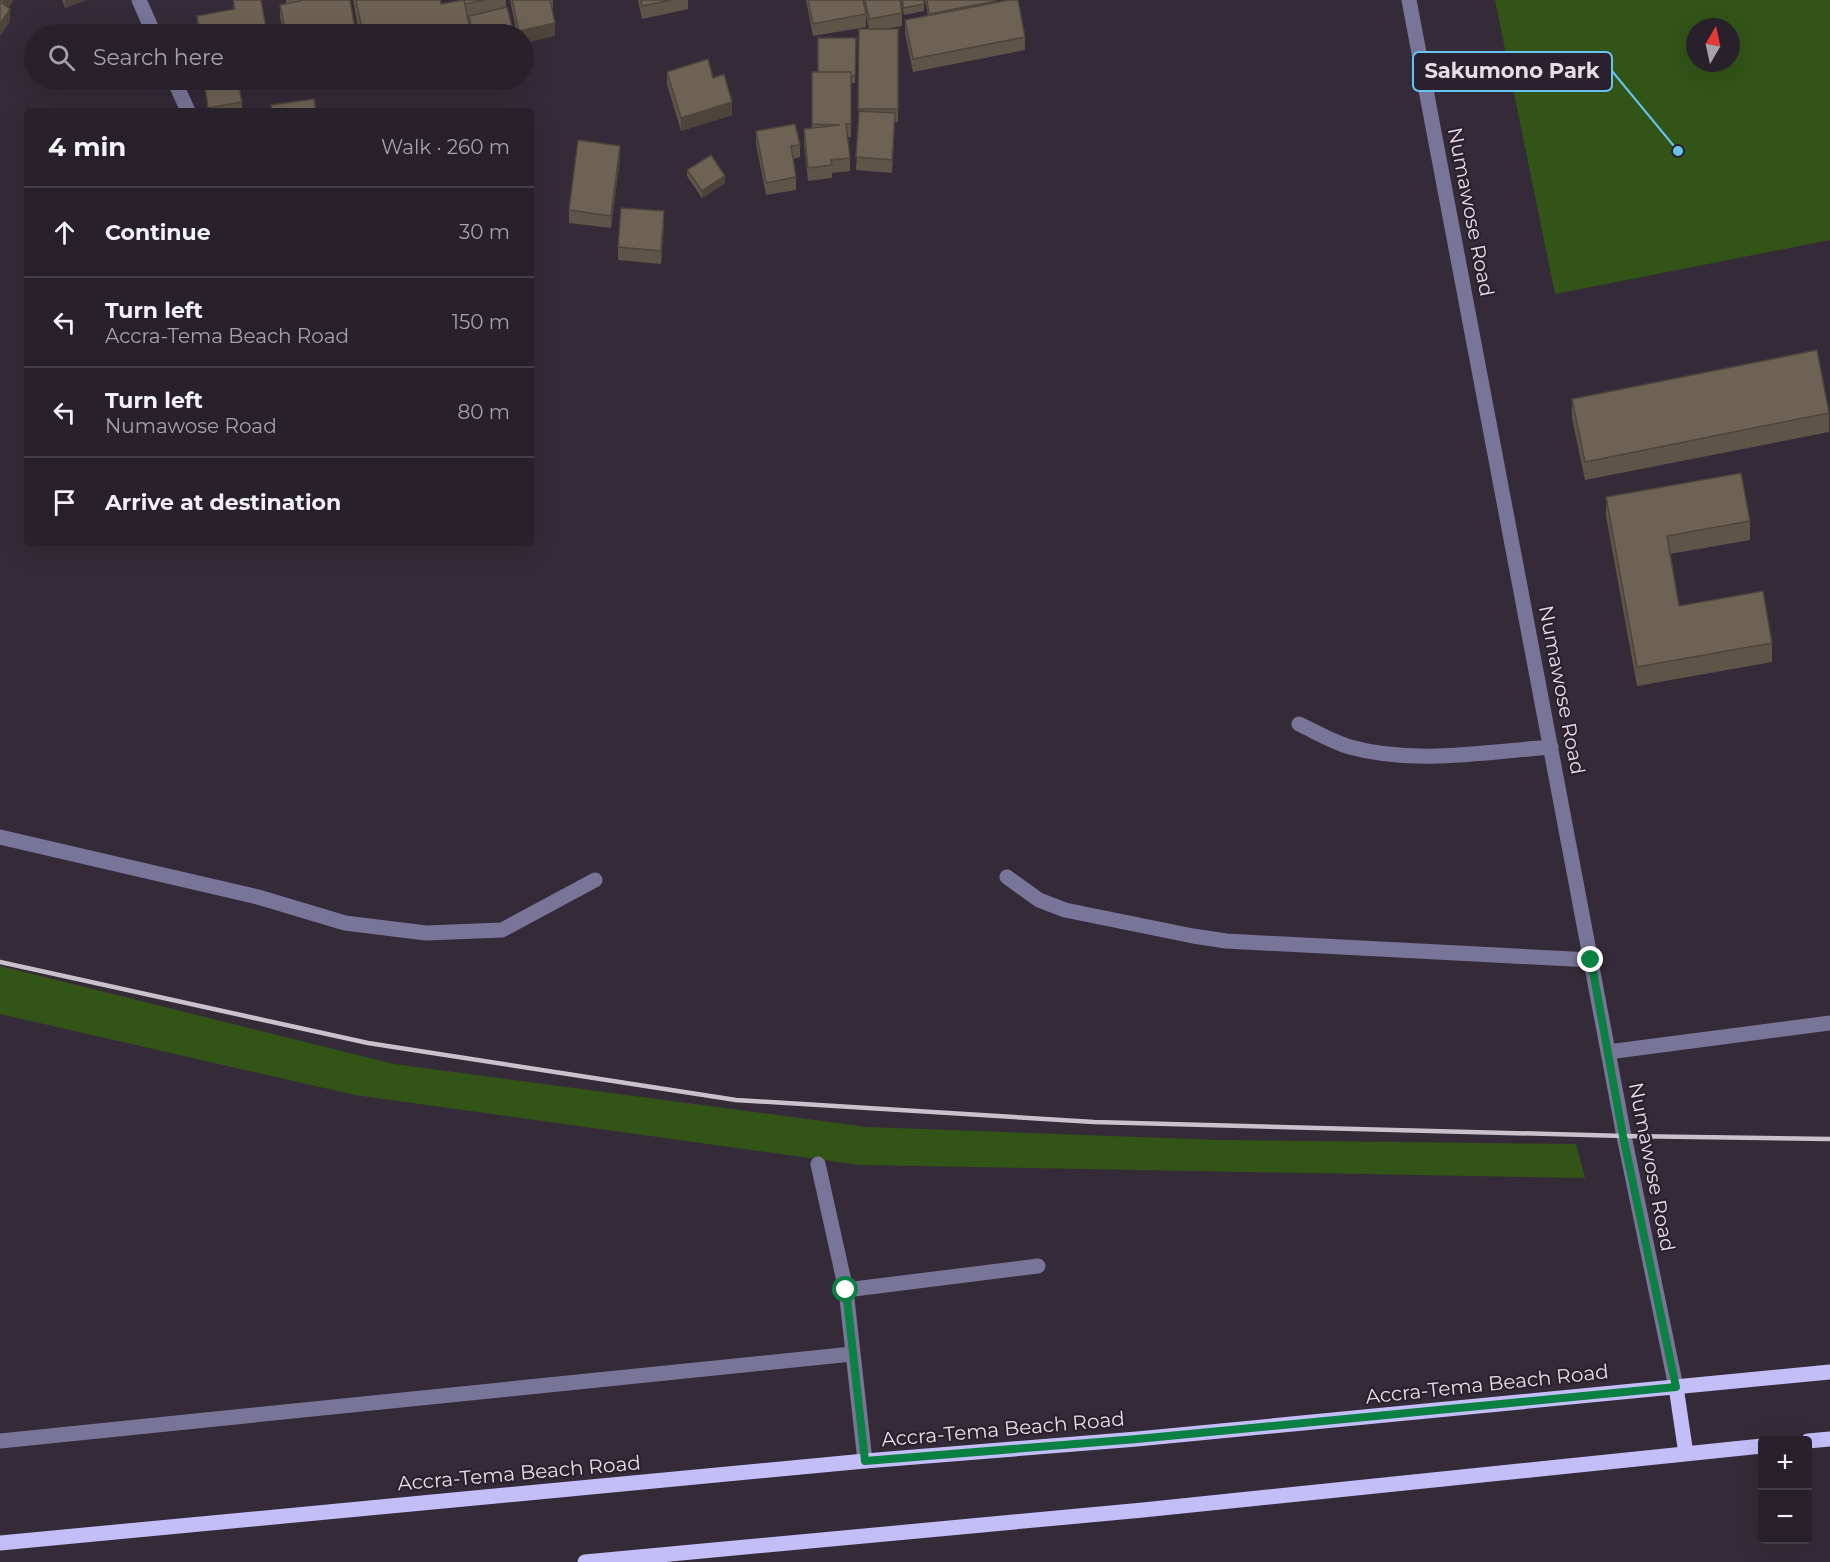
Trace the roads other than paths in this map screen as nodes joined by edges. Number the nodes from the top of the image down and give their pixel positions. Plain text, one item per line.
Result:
1 (139, 0) edge
2 (1409, 0) edge
3 (150, 24) edge
4 (179, 90) edge
5 (187, 108) edge
6 (1299, 724) dead end
7 (1551, 747) junction
8 (0, 837) edge
9 (1007, 877) dead end
10 (595, 880) dead end
11 (1591, 960) junction
12 (1830, 1023) edge
13 (1608, 1052) junction
14 (818, 1164) dead end
15 (1038, 1266) dead end
16 (846, 1290) junction
17 (852, 1354) junction
18 (1830, 1372) edge
19 (1676, 1387) junction
20 (1830, 1439) edge
21 (0, 1441) edge
22 (1812, 1441) edge
23 (1758, 1446) edge
24 (1686, 1454) junction
25 (865, 1461) junction
26 (0, 1543) edge
27 (585, 1562) edge

1 - 3 street
2 - 7 street, Numawose Road
4 - 5 street
6 - 7 street
7 - 11 street, Numawose Road
8 - 10 street
9 - 11 street
11 - 13 street, Numawose Road
12 - 13 street
13 - 19 street, Numawose Road
14 - 16 street
15 - 16 street
16 - 17 street
17 - 21 street
17 - 25 street
18 - 19 main road, Accra-Tema Beach Road
19 - 24 main road
19 - 25 main road, Accra-Tema Beach Road
20 - 22 main road
23 - 24 main road
24 - 27 main road
25 - 26 main road, Accra-Tema Beach Road

